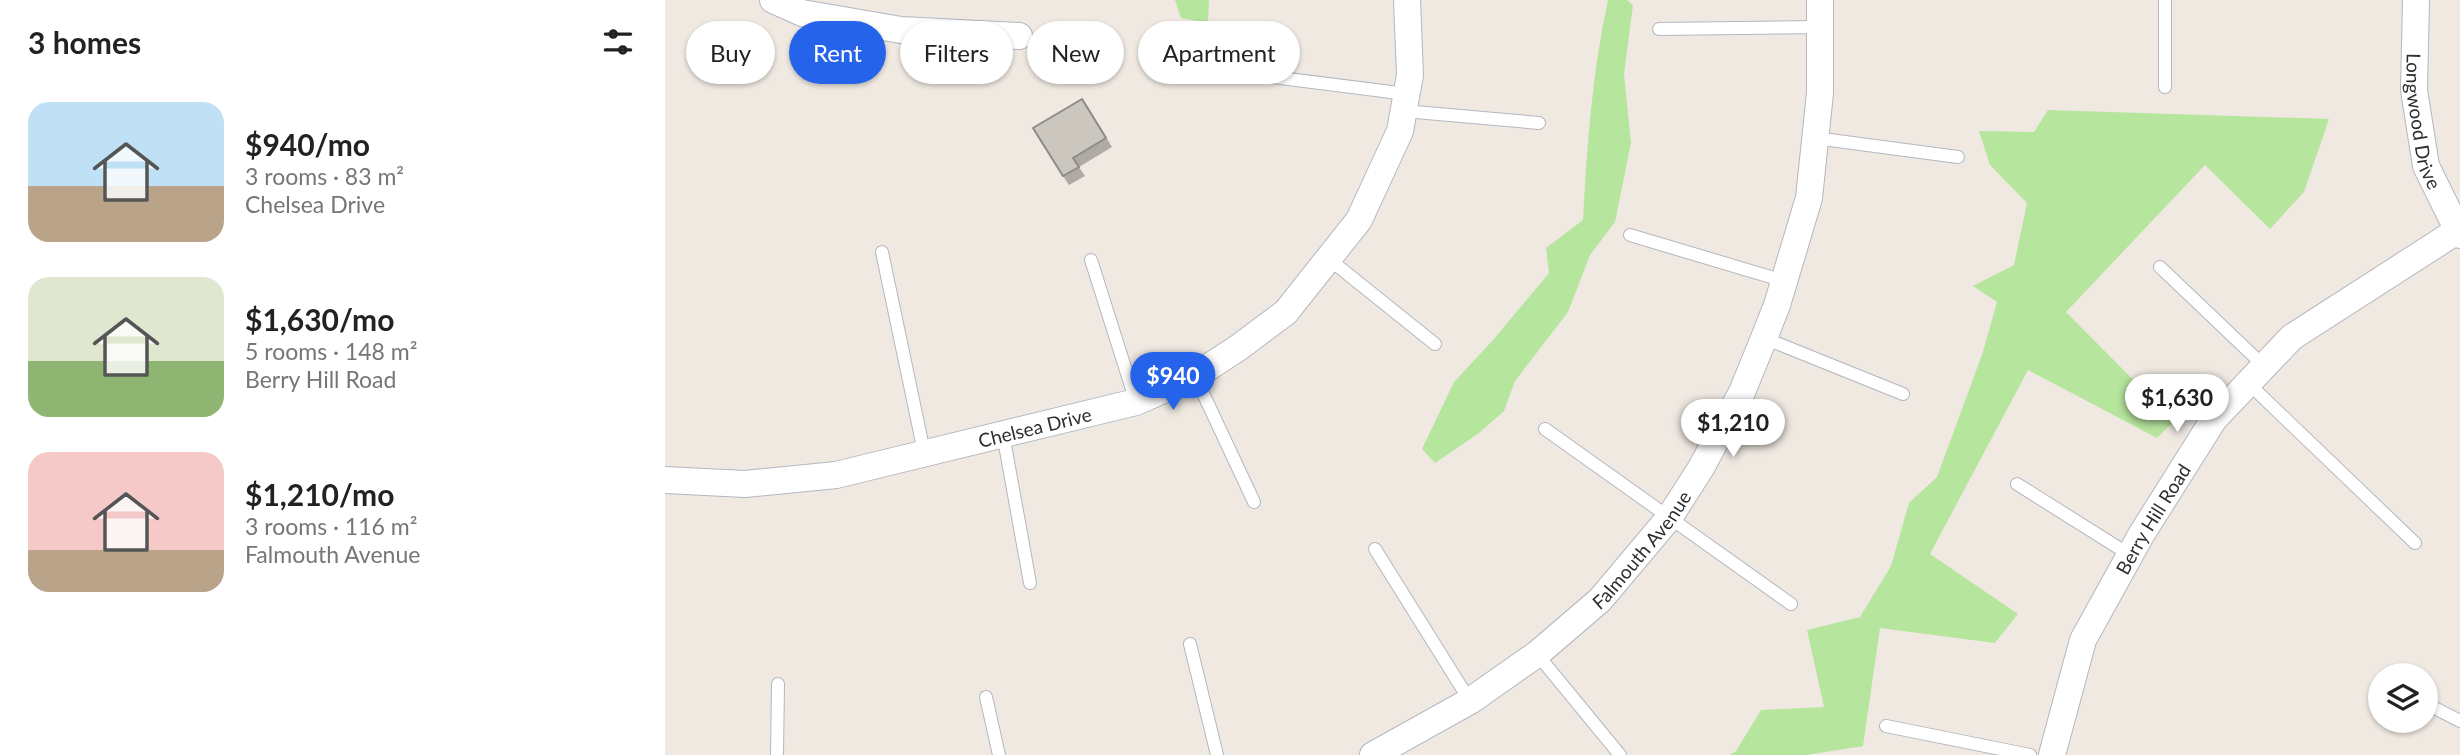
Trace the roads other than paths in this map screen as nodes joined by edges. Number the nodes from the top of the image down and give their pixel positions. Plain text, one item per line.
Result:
1 (773, 0) edge
2 (1407, 0) edge
3 (1820, 0) edge
4 (2165, 0) edge
5 (2416, 0) edge
6 (1820, 27) junction
7 (1659, 29) dead end
8 (1019, 36) dead end
9 (1300, 84) edge
10 (2165, 87) dead end
11 (1405, 102) junction
12 (1539, 123) dead end
13 (1815, 138) junction
14 (1958, 157) dead end
15 (2458, 233) edge
16 (1630, 236) dead end
17 (882, 252) dead end
18 (1329, 259) junction
19 (1091, 260) dead end
20 (2160, 267) dead end
21 (1784, 281) junction
22 (1764, 338) junction
23 (1435, 344) dead end
24 (2256, 374) junction
25 (1195, 376) junction
26 (1903, 394) dead end
27 (1136, 402) junction
28 (1545, 429) dead end
29 (1003, 433) junction
30 (924, 452) junction
31 (665, 480) edge
32 (2017, 484) dead end
33 (1254, 502) dead end
34 (1669, 518) junction
35 (2415, 543) dead end
36 (1375, 549) dead end
37 (2130, 555) junction
38 (1030, 583) dead end
39 (1791, 604) dead end
40 (1190, 644) dead end
41 (1537, 654) junction
42 (778, 684) dead end
43 (986, 697) dead end
44 (1470, 701) junction
45 (2438, 710) edge
46 (2460, 721) edge
47 (1886, 726) dead end
48 (777, 755) edge
49 (999, 755) edge
50 (1217, 755) edge
51 (1373, 755) edge
52 (1620, 755) edge
53 (2030, 755) edge
54 (2052, 755) edge

1 - 8 street
2 - 11 street, Chelsea Drive
3 - 6 street, Falmouth Avenue
4 - 10 lane
5 - 15 street, Longwood Drive
6 - 7 lane
6 - 13 street, Falmouth Avenue
9 - 11 lane
11 - 12 lane
11 - 18 street, Chelsea Drive
13 - 14 lane
13 - 21 street, Falmouth Avenue
15 - 24 street, Berry Hill Road
16 - 21 lane
17 - 30 lane
18 - 23 lane
18 - 25 street, Chelsea Drive
19 - 27 lane
20 - 24 lane
21 - 22 street, Falmouth Avenue
22 - 26 lane
22 - 34 street, Falmouth Avenue
24 - 35 lane
24 - 37 street, Berry Hill Road
25 - 27 street, Chelsea Drive
25 - 33 lane
27 - 29 street, Chelsea Drive
28 - 34 lane
29 - 30 street, Chelsea Drive
29 - 38 lane
30 - 31 street, Chelsea Drive
32 - 37 lane
34 - 39 lane
34 - 41 street, Falmouth Avenue
36 - 44 lane
37 - 54 street, Berry Hill Road
40 - 50 lane
41 - 44 street, Falmouth Avenue
41 - 52 lane
42 - 48 lane
43 - 49 lane
44 - 51 street, Falmouth Avenue
45 - 46 lane
47 - 53 lane

